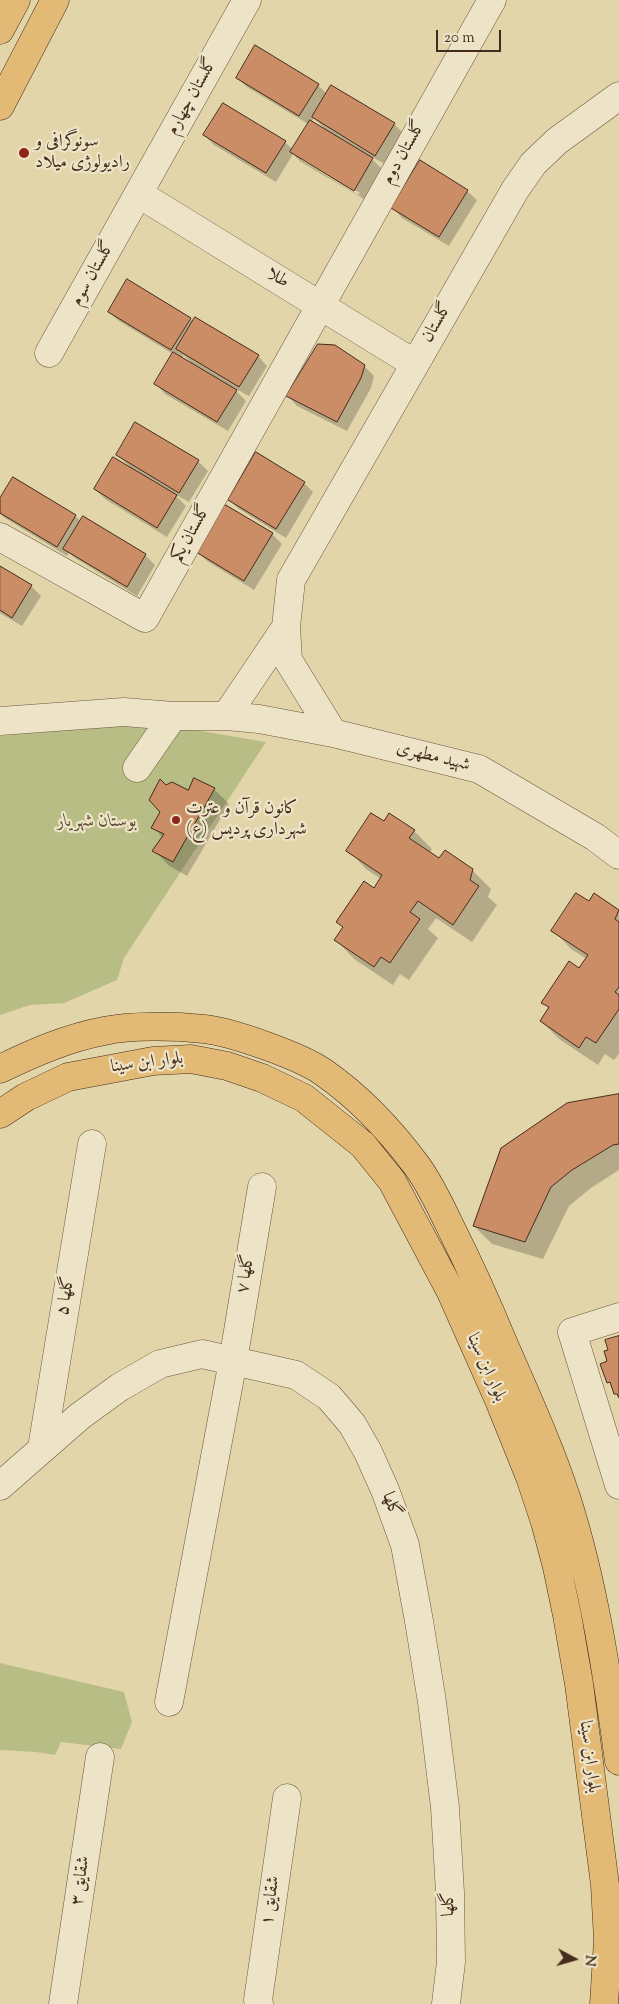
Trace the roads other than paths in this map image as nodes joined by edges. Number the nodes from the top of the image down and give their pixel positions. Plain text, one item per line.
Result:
1 (16, 0) edge
2 (55, 0) edge
3 (247, 0) edge
4 (492, 0) edge
5 (0, 30) edge
6 (619, 96) edge
7 (0, 106) edge
8 (139, 194) junction
9 (320, 305) junction
10 (50, 353) dead end
11 (415, 364) junction
12 (0, 537) edge
13 (286, 627) junction
14 (173, 716) junction
15 (226, 716) junction
16 (0, 721) edge
17 (333, 733) junction
18 (137, 768) dead end
19 (619, 855) edge
20 (0, 1069) edge
21 (0, 1114) edge
22 (92, 1144) dead end
23 (262, 1187) dead end
24 (619, 1317) edge
25 (233, 1361) junction
26 (42, 1448) junction
27 (619, 1485) edge
28 (0, 1486) edge
29 (169, 1702) dead end
30 (100, 1757) dead end
31 (619, 1761) edge
32 (287, 1798) dead end
33 (63, 2004) edge
34 (259, 2004) edge
35 (446, 2004) edge
36 (604, 2004) edge

1 - 5 main road
2 - 7 main road
3 - 8 street, گلستان چهارم
4 - 9 street, گلستان دوم
6 - 11 street, گلستان
8 - 9 street, طلا
8 - 10 street, گلستان سوم
9 - 11 street, طلا
9 - 12 street, گلستان یکم
11 - 13 street, گلستان
13 - 15 street
13 - 17 street
14 - 15 street, شهید مطهری
14 - 16 street, شهید مطهری
14 - 18 street
15 - 17 street, شهید مطهری
17 - 19 street, شهید مطهری
20 - 31 main road, بلوار ابن سینا
21 - 36 main road, بلوار ابن سینا
22 - 26 street, گلها ۵
23 - 25 street, گلها ۷
24 - 27 street
25 - 26 street, گلها
25 - 29 street, گلها ۷
25 - 35 street, گلها
26 - 28 street, گلها
30 - 33 street, شقایق ۳
32 - 34 street, شقایق ۱

